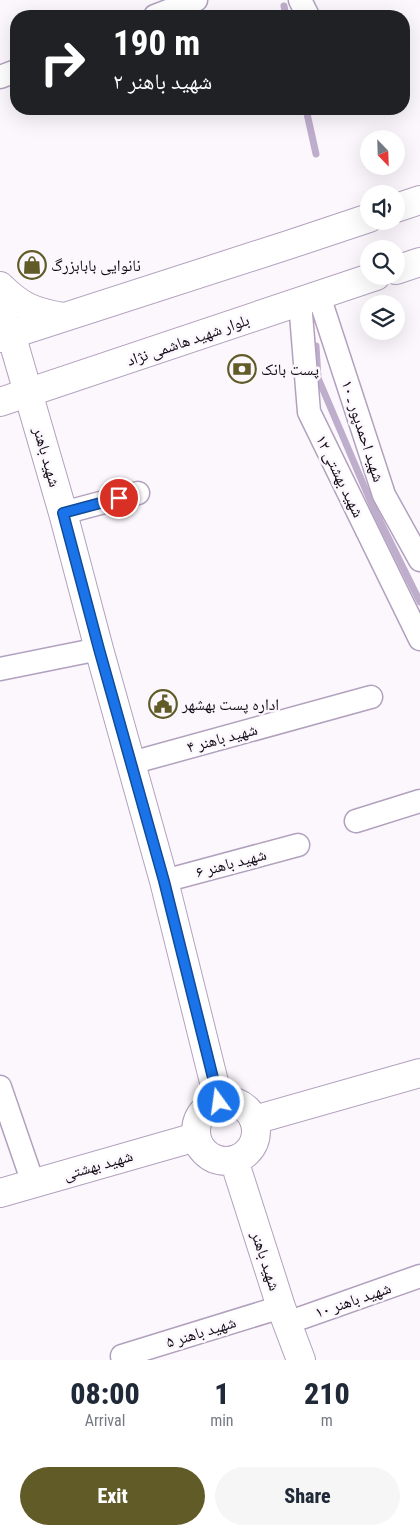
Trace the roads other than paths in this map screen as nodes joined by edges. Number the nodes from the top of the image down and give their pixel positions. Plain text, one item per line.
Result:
1 (196, 0) edge
2 (170, 10) edge
3 (420, 200) edge
4 (405, 205) edge
5 (360, 221) edge
6 (420, 262) edge
7 (405, 267) edge
8 (360, 281) edge
9 (0, 286) edge
10 (309, 299) junction
11 (0, 300) edge
12 (63, 317) junction
13 (6, 336) edge
14 (29, 393) junction
15 (0, 402) edge
16 (138, 493) dead end
17 (63, 513) junction
18 (420, 560) edge
19 (420, 639) edge
20 (99, 649) junction
21 (0, 669) edge
22 (371, 697) dead end
23 (131, 763) junction
24 (420, 801) edge
25 (356, 822) dead end
26 (298, 845) dead end
27 (164, 881) junction
28 (420, 1073) edge
29 (0, 1087) edge
30 (219, 1102) junction
31 (254, 1120) junction
32 (196, 1137) junction
33 (234, 1160) junction
34 (33, 1183) junction
35 (0, 1193) edge
36 (420, 1276) edge
37 (284, 1315) junction
38 (122, 1356) dead end
39 (301, 1360) edge

1 - 2 street
3 - 4 main road
5 - 12 main road
6 - 7 main road
8 - 10 main road, بلوار شهید هاشمی نژاد
9 - 12 main road
10 - 14 main road, بلوار شهید هاشمی نژاد
10 - 18 street, شهید احمدپور ـ ۱۰
10 - 19 street, شهید بهشتی ۱۲
11 - 13 street
12 - 13 main road
13 - 14 main road, شهید باهنر
14 - 15 main road, بلوار شهید هاشمی نژاد
14 - 17 main road, شهید باهنر
16 - 17 street
17 - 20 main road, شهید باهنر
20 - 21 street
20 - 23 main road, شهید باهنر
22 - 23 street, شهید باهنر ۴
23 - 27 main road, شهید باهنر
24 - 25 street
26 - 27 street, شهید باهنر ۶
27 - 30 main road, شهید باهنر
28 - 31 main road
29 - 34 street
30 - 31 main road
30 - 32 main road
31 - 33 main road
32 - 33 main road
32 - 34 main road, شهید بهشتی
33 - 37 main road, شهید باهنر
34 - 35 main road, شهید بهشتی
36 - 37 street, شهید باهنر ۱۰
37 - 38 street, شهید باهنر ۵
37 - 39 main road, شهید باهنر

